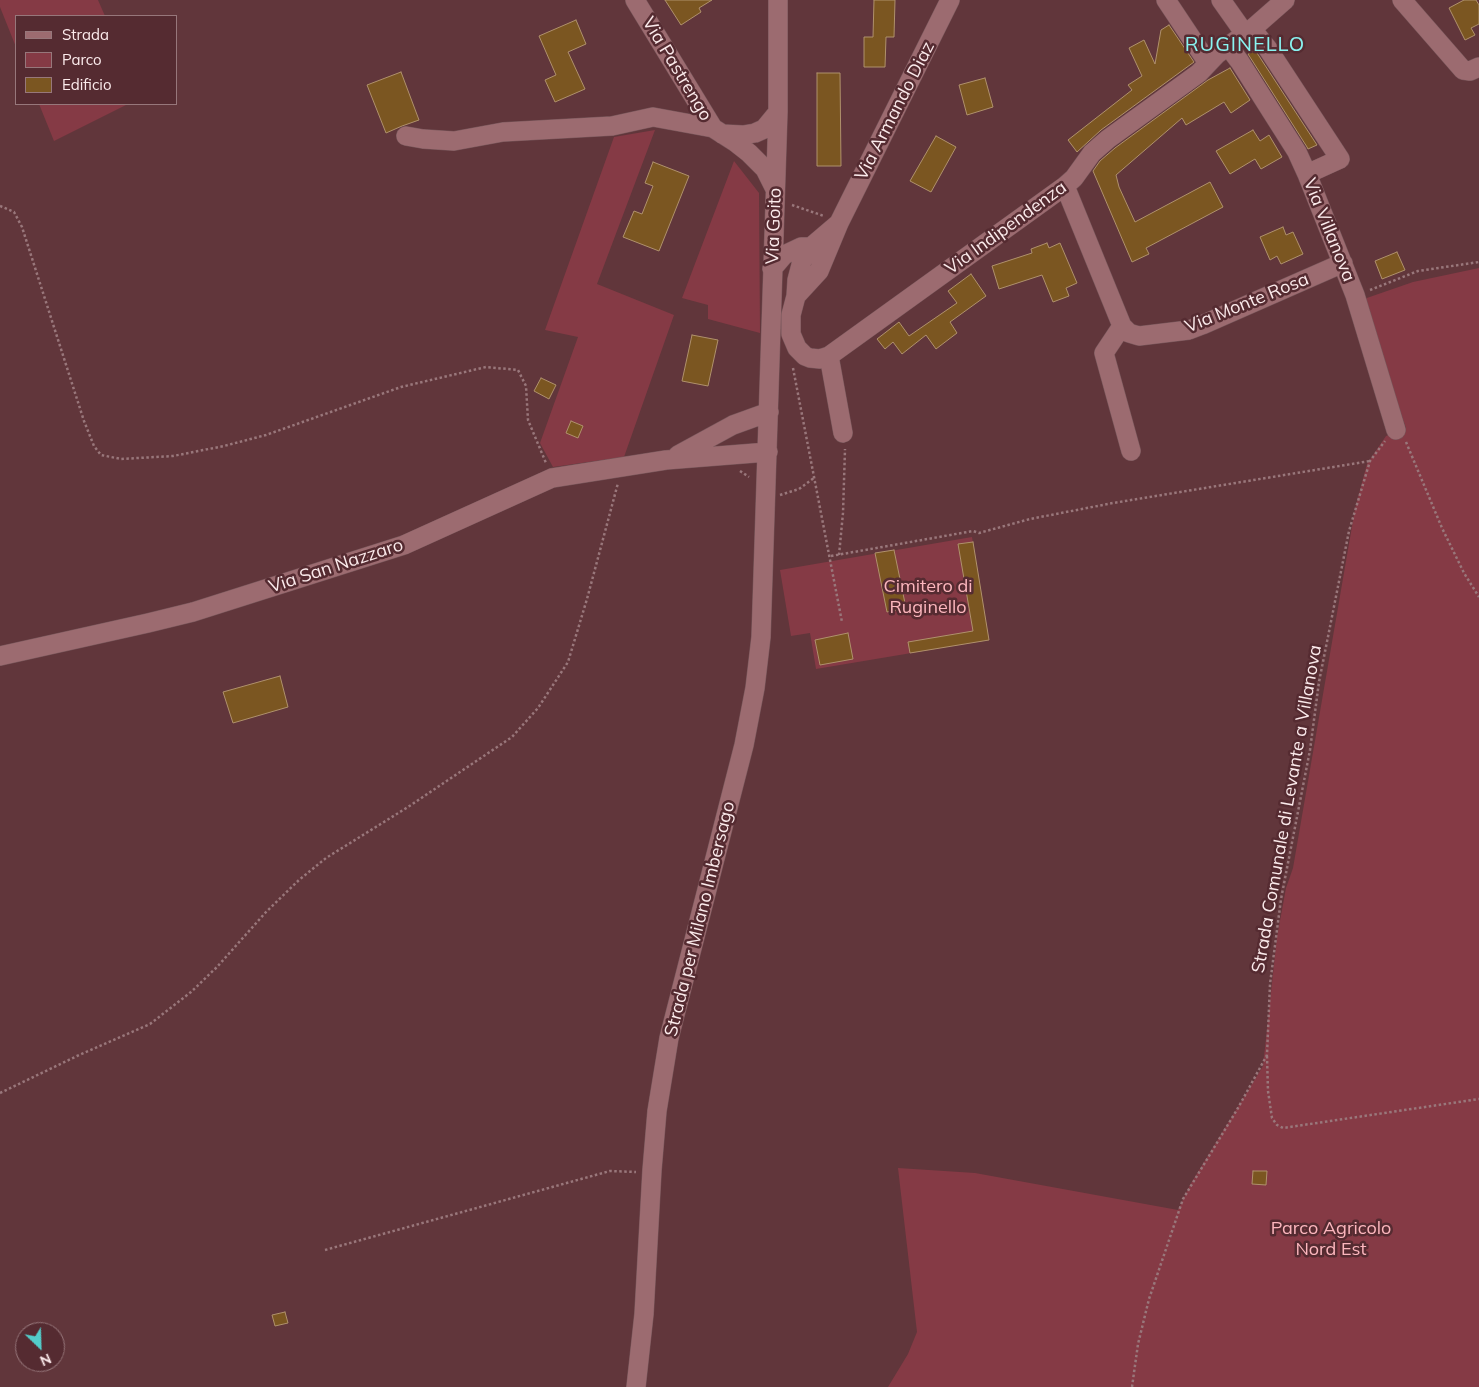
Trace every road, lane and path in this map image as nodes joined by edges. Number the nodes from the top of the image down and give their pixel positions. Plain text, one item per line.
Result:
1 (635, 0) edge
2 (778, 0) edge
3 (950, 0) edge
4 (1166, 0) edge
5 (1221, 0) edge
6 (1285, 0) edge
7 (1402, 0) edge
8 (1248, 31) junction
9 (1228, 46) junction
10 (1208, 63) junction
11 (1479, 67) edge
12 (778, 112) junction
13 (718, 131) junction
14 (406, 136) dead end
15 (1307, 174) junction
16 (1065, 186) junction
17 (784, 193) junction
18 (0, 206) edge
19 (774, 222) junction
20 (839, 223) junction
21 (813, 249) junction
22 (1479, 262) edge
23 (1343, 263) junction
24 (772, 269) junction
25 (771, 292) junction
26 (1355, 295) junction
27 (796, 296) junction
28 (1122, 326) junction
29 (800, 352) junction
30 (828, 356) junction
31 (769, 412) junction
32 (733, 425) junction
33 (1396, 430) junction
34 (843, 433) joint
35 (1131, 451) dead end
36 (768, 452) junction
37 (734, 455) junction
38 (666, 460) junction
39 (1370, 461) junction
40 (624, 467) junction
41 (552, 478) junction
42 (814, 478) junction
43 (752, 482) dead end
44 (767, 496) junction
45 (838, 555) junction
46 (830, 556) junction
47 (1479, 596) edge
48 (842, 622) dead end
49 (0, 656) edge
50 (1266, 1055) junction
51 (0, 1093) edge
52 (1479, 1099) edge
53 (652, 1170) junction
54 (325, 1250) dead end
55 (636, 1387) edge
56 (1132, 1387) edge

1 - 13 street, Via Pastrengo
2 - 12 street, Via Goito
3 - 20 street, Via Armando Diaz
4 - 10 street
5 - 8 street
6 - 8 street, Via Indipendenza
7 - 11 street
8 - 9 street, Via Indipendenza
8 - 15 street
9 - 10 street, Via Indipendenza
9 - 15 street, Via Villanova
10 - 16 street, Via Indipendenza
12 - 13 street, Via Pastrengo
12 - 17 street, Via Goito
13 - 14 street
13 - 17 street, Via Pastrengo
15 - 23 street, Via Villanova
16 - 28 street
16 - 30 street, Via Indipendenza
17 - 19 street, Via Goito
17 - 20 path
18 - 41 path
19 - 21 street
19 - 24 street, Via Goito
20 - 21 street, Via Armando Diaz
21 - 24 street
21 - 27 street
22 - 26 path
23 - 26 street, Via Villanova
23 - 28 street, Via Monte Rosa
24 - 25 street, Via Goito
25 - 27 street
25 - 31 street, Via Goito
26 - 33 street, Via Villanova
27 - 29 street
28 - 35 street
29 - 30 street
29 - 42 path
30 - 34 street
31 - 32 street, Via San Nazzaro
31 - 36 street, Via Goito
32 - 37 street
32 - 38 street, Via San Nazzaro
33 - 39 path, Strada Comunale di Levante a Villanova
33 - 47 path
34 - 45 path
36 - 37 street, Via San Nazzaro
36 - 44 street, Strada per Milano Imbersago
37 - 38 street, Via San Nazzaro
37 - 43 path
38 - 40 street, Via San Nazzaro
39 - 45 path
39 - 50 path, Strada Comunale di Levante a Villanova
40 - 41 street, Via San Nazzaro
40 - 51 path
41 - 49 street, Via San Nazzaro
42 - 44 path
42 - 46 path
44 - 53 street, Strada per Milano Imbersago
45 - 46 path
46 - 48 path
50 - 52 path
50 - 56 path, Strada Comunale di Levante a Villanova
53 - 54 path
53 - 55 street, Strada per Milano Imbersago

